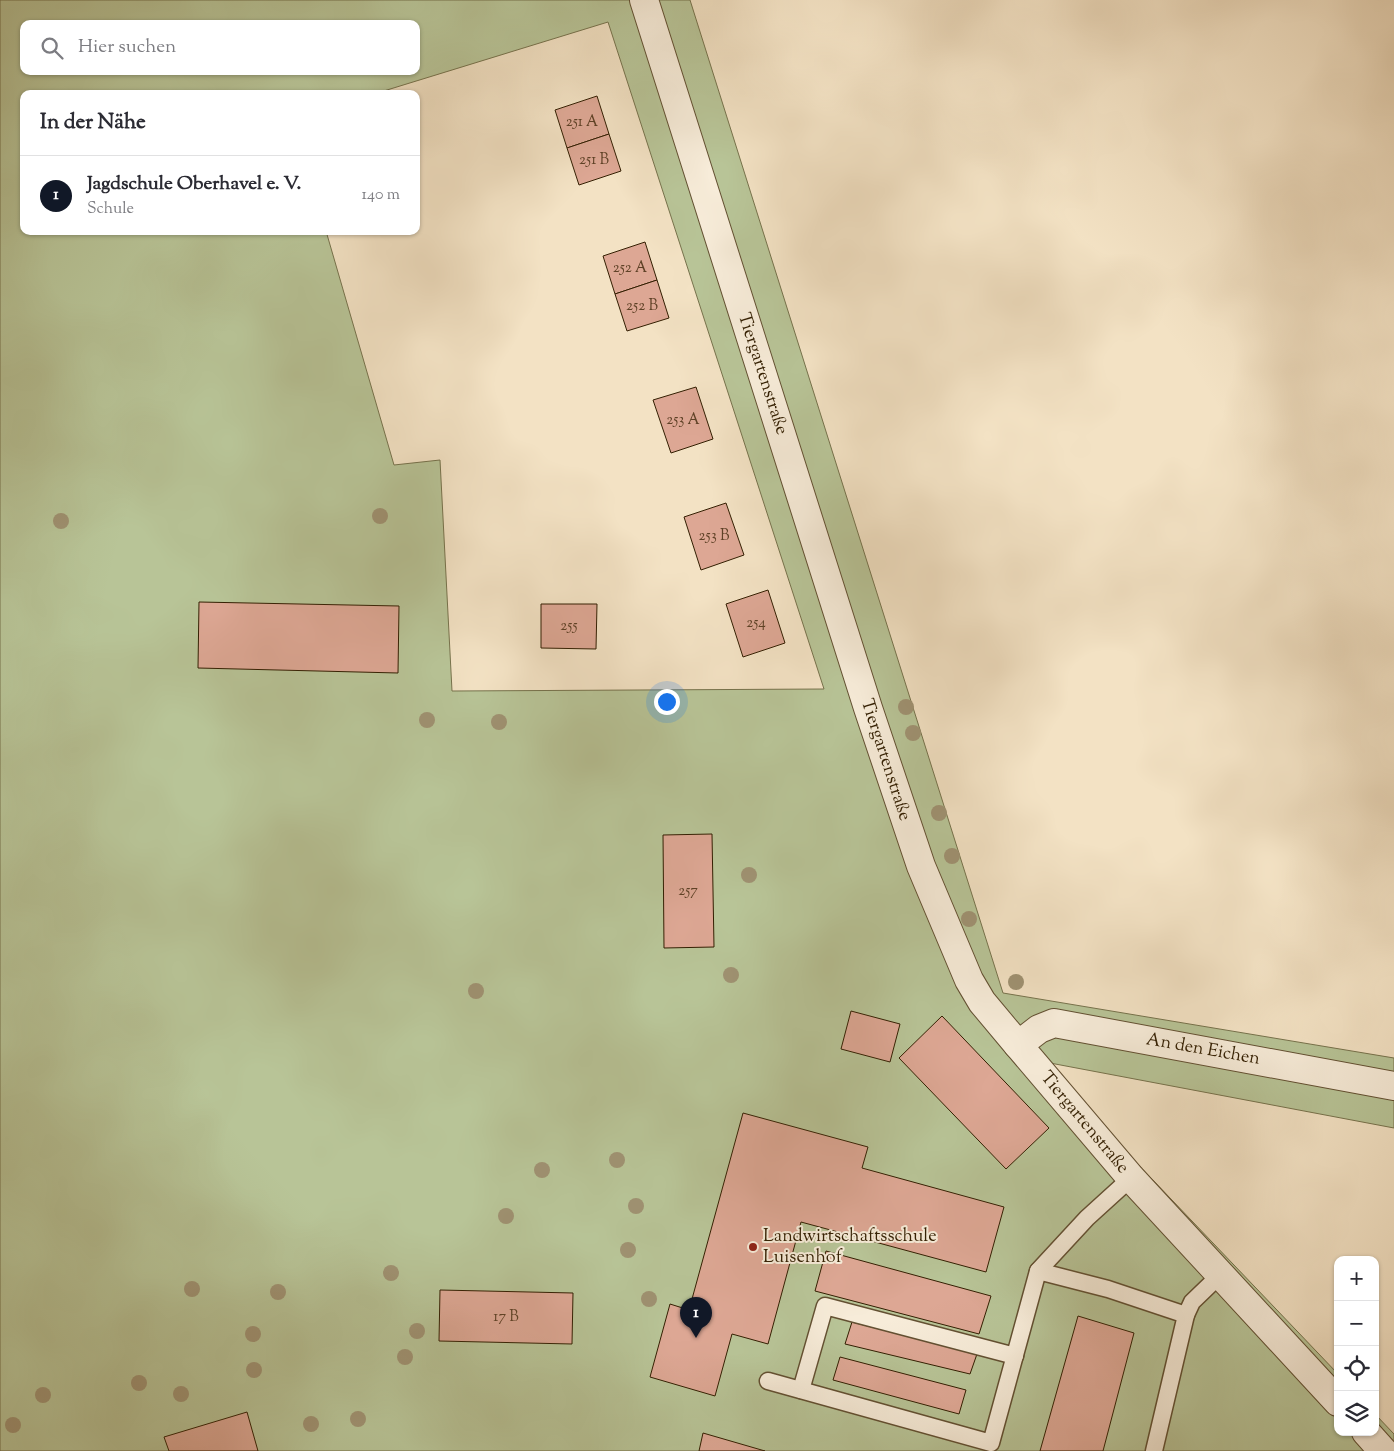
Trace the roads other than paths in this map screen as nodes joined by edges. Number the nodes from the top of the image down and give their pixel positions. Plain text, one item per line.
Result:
1 (644, 0) edge
2 (1018, 1045) junction
3 (1394, 1086) edge
4 (1131, 1178) junction
5 (1038, 1271) junction
6 (1220, 1275) junction
7 (1186, 1315) junction
8 (1015, 1356) junction
9 (768, 1381) dead end
10 (800, 1390) junction
11 (1334, 1398) edge
12 (1370, 1436) edge
13 (1154, 1451) edge
14 (1383, 1451) edge

1 - 2 street, Tiergartenstraße
2 - 3 street, An den Eichen
2 - 4 street, Tiergartenstraße
4 - 5 lane
4 - 6 street, Tiergartenstraße
5 - 7 lane
5 - 8 lane
6 - 7 lane
6 - 11 street, Tiergartenstraße
7 - 13 lane
8 - 10 lane
8 - 10 lane
9 - 10 lane
12 - 14 street

